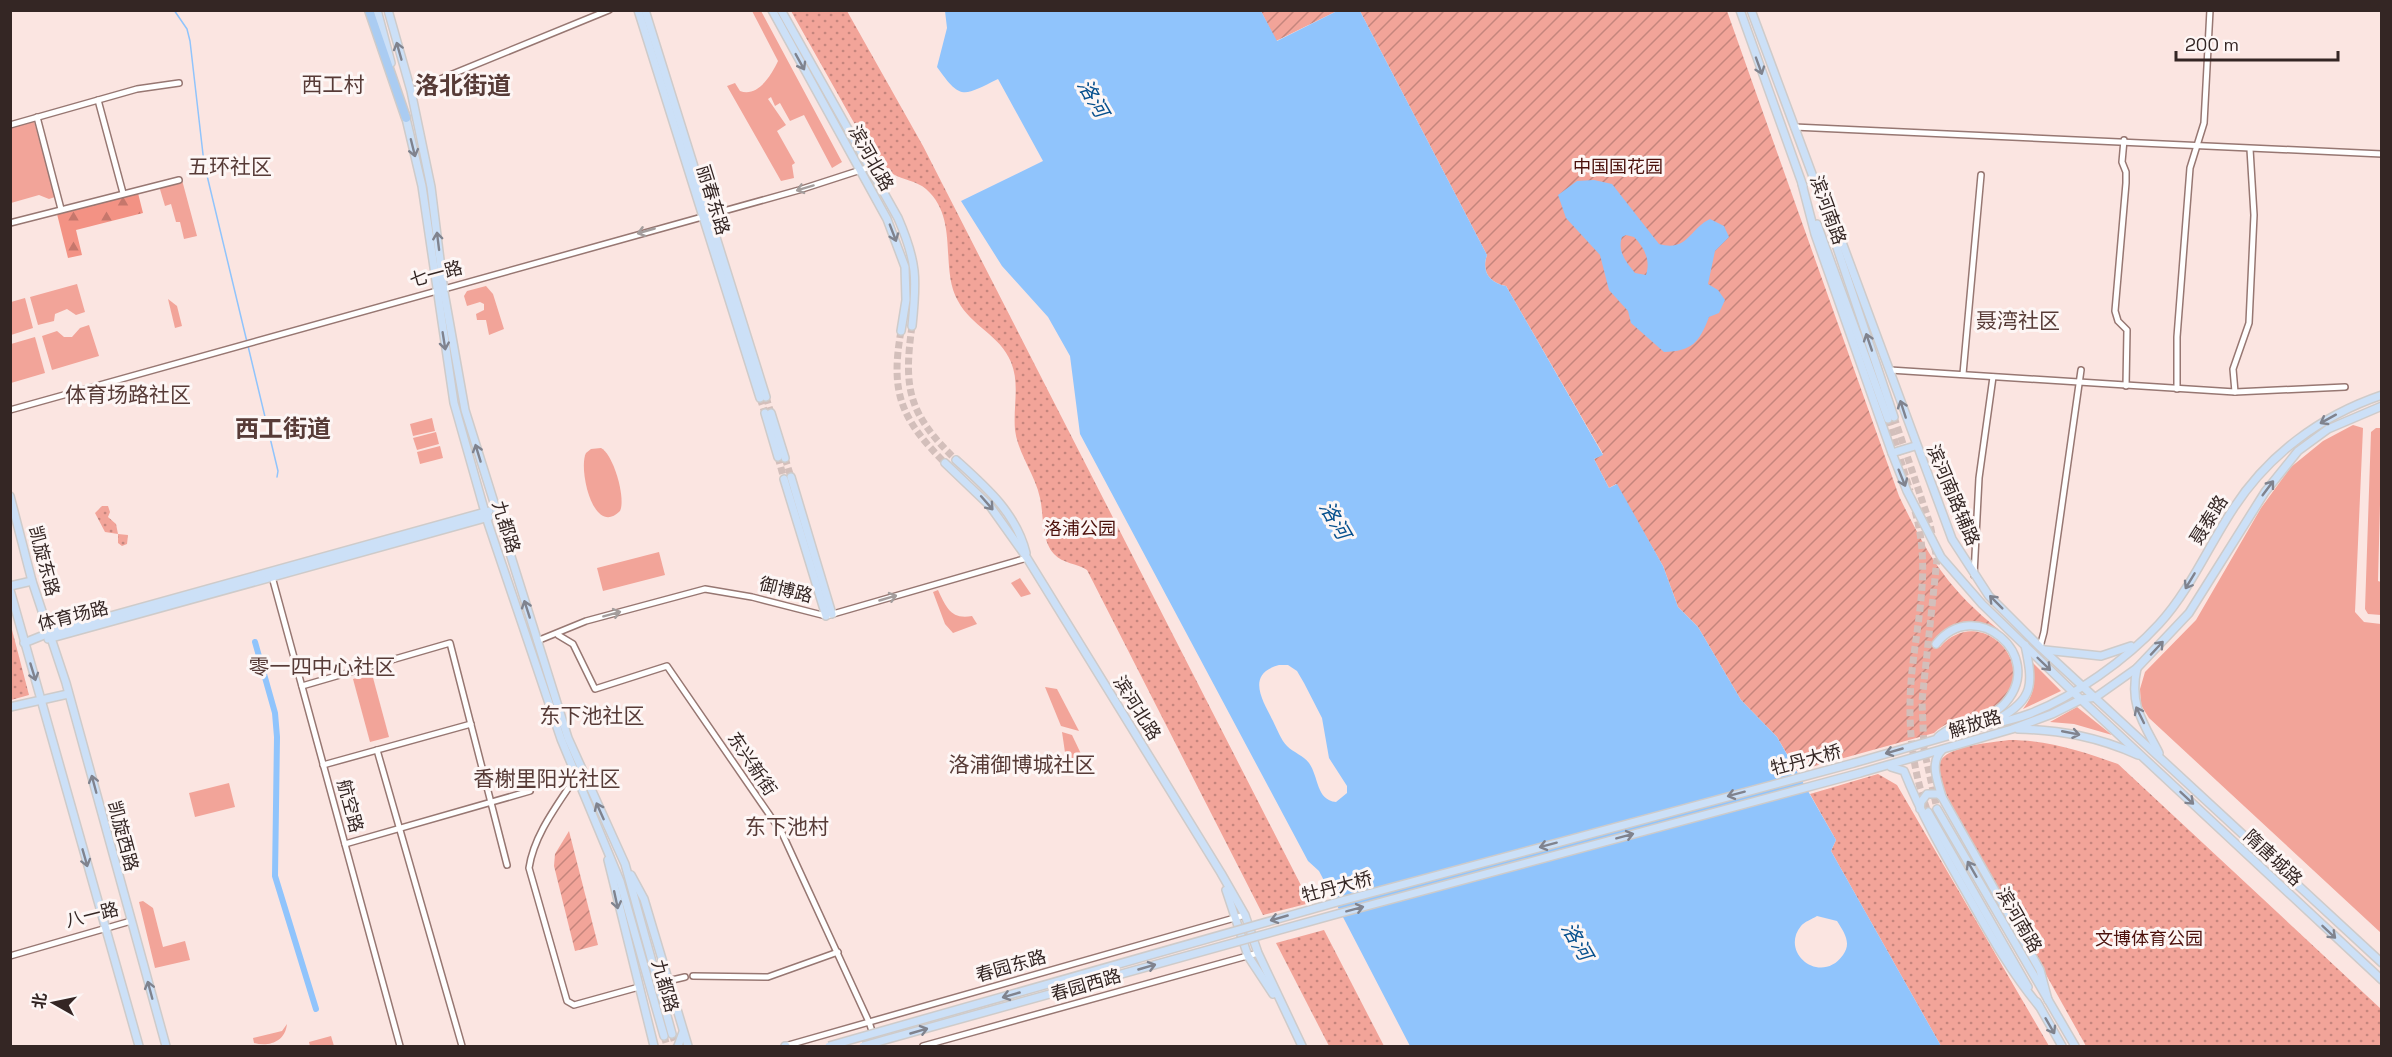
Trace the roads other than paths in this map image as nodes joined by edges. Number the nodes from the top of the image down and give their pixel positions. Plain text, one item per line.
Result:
1 (369, 10) edge
2 (377, 10) edge
3 (388, 10) edge
4 (609, 10) edge
5 (638, 10) edge
6 (645, 10) edge
7 (772, 10) edge
8 (781, 10) edge
9 (1740, 10) edge
10 (1751, 10) edge
11 (2210, 10) edge
12 (179, 83) dead end
13 (411, 91) junction
14 (98, 100) junction
15 (37, 117) junction
16 (406, 118) junction
17 (10, 124) edge
18 (1794, 127) junction
19 (2124, 140) junction
20 (2198, 145) junction
21 (2250, 148) junction
22 (2382, 154) edge
23 (870, 167) junction
24 (861, 171) junction
25 (1982, 175) dead end
26 (1814, 179) junction
27 (179, 180) dead end
28 (1802, 184) junction
29 (123, 194) junction
30 (61, 209) junction
31 (706, 215) junction
32 (10, 223) edge
33 (440, 289) junction
34 (912, 326) tunnel mouth
35 (900, 331) tunnel mouth
36 (1890, 370) junction
37 (2081, 370) dead end
38 (1964, 374) junction
39 (1993, 377) junction
40 (2079, 384) junction
41 (2126, 386) junction
42 (2345, 387) dead end
43 (2177, 389) junction
44 (2235, 392) junction
45 (2382, 395) edge
46 (763, 398) tunnel mouth
47 (2382, 406) edge
48 (10, 410) edge
49 (768, 413) tunnel mouth
50 (1915, 446) junction
51 (1892, 453) junction
52 (781, 458) tunnel mouth
53 (956, 460) tunnel mouth
54 (945, 463) tunnel mouth
55 (788, 478) tunnel mouth
56 (10, 496) edge
57 (496, 512) junction
58 (486, 515) junction
59 (1027, 558) junction
60 (272, 575) junction
61 (1974, 576) junction
62 (32, 581) junction
63 (10, 588) edge
64 (829, 615) junction
65 (558, 635) junction
66 (50, 636) junction
67 (537, 641) junction
68 (24, 644) junction
69 (1936, 644) dead end
70 (2136, 644) junction
71 (2025, 645) junction
72 (2042, 648) junction
73 (2137, 668) junction
74 (302, 686) junction
75 (2084, 686) junction
76 (2073, 692) junction
77 (68, 694) junction
78 (2096, 698) junction
79 (2082, 699) junction
80 (41, 700) junction
81 (10, 707) edge
82 (471, 724) junction
83 (1987, 725) junction
84 (2012, 729) junction
85 (1935, 740) junction
86 (377, 750) junction
87 (1942, 750) junction
88 (2144, 758) junction
89 (2162, 758) junction
90 (1854, 763) joint
91 (323, 765) junction
92 (1884, 766) junction
93 (1860, 773) joint
94 (577, 775) junction
95 (530, 790) dead end
96 (1942, 797) junction
97 (491, 802) junction
98 (1920, 809) junction
99 (1937, 809) tunnel mouth
100 (1928, 812) tunnel mouth
101 (399, 828) junction
102 (604, 843) junction
103 (345, 844) junction
104 (625, 864) junction
105 (507, 865) dead end
106 (1221, 873) junction
107 (1245, 915) junction
108 (1236, 918) junction
109 (131, 921) junction
110 (105, 928) junction
111 (837, 952) junction
112 (1258, 953) junction
113 (10, 954) edge
114 (1248, 956) junction
115 (2382, 963) edge
116 (693, 976) dead end
117 (685, 977) dead end
118 (668, 981) junction
119 (2382, 981) edge
120 (639, 987) junction
121 (2048, 1000) junction
122 (2038, 1006) junction
123 (1286, 1013) junction
124 (869, 1022) junction
125 (683, 1031) junction
126 (672, 1034) tunnel mouth
127 (664, 1036) tunnel mouth
128 (655, 1044) edge
129 (785, 1046) edge
130 (139, 1047) edge
131 (166, 1047) edge
132 (400, 1047) edge
133 (462, 1047) edge
134 (678, 1047) edge
135 (688, 1047) edge
136 (830, 1047) edge
137 (863, 1047) edge
138 (877, 1047) edge
139 (923, 1047) edge
140 (1302, 1047) edge
141 (2062, 1047) edge
142 (2075, 1047) edge

1 - 16 highway
2 - 16 main road, 九都路
13 -> 3 main road, 九都路
4 - 13 street
5 - 31 main road, 丽春东路
6 - 31 main road, 丽春东路
7 -> 24 main road, 滨河北路
8 - 23 main road, 滨河北路
9 -> 28 main road, 滨河南路
10 - 18 main road, 滨河南路
11 - 20 street
12 - 14 street
33 -> 13 main road, 九都路
14 - 15 street
14 - 29 street
15 - 17 street
15 - 30 street
16 -> 33 main road, 九都路
18 - 19 street
18 - 26 main road, 滨河南路
19 - 20 street
19 - 41 street
20 - 21 street
20 - 43 street
21 - 22 street
21 - 44 street
23 - 24 street, 七一路
23 - 34 main road, 滨河北路
24 -> 31 street, 七一路
24 -> 35 main road, 滨河北路
25 - 38 street
28 -> 26 main road, 滨河南路
26 - 36 main road, 滨河南路辅路
27 - 29 street
28 - 51 main road, 滨河南路辅路
29 - 30 street
30 - 32 street
31 -> 33 street, 七一路
31 - 46 main road, 丽春东路
33 - 48 street, 七一路
57 -> 33 main road, 九都路
33 -> 58 main road, 九都路
36 - 38 street
50 -> 36 main road, 滨河南路辅路
37 - 40 street
38 - 39 street
39 - 40 street
39 - 61 street
40 - 41 street
40 - 72 street
41 - 43 street
42 - 44 street
43 - 44 street
45 -> 70 main road, 聂泰路
73 -> 47 main road, 聂泰路
49 - 52 main road
50 - 51 main road
50 - 61 main road, 滨河南路辅路
51 -> 71 main road, 滨河南路辅路
53 - 59 main road, 滨河北路
54 -> 59 main road, 滨河北路
55 - 64 main road
56 - 62 main road, 凯旋东路
57 - 58 main road, 体育场路
67 -> 57 main road, 九都路
58 - 60 main road, 体育场路
58 - 94 main road, 九都路
64 -> 59 street, 御博路
59 - 106 main road, 滨河北路
60 - 66 main road, 体育场路
60 - 74 street, 航空路
72 -> 61 main road, 滨河南路辅路
62 - 63 main road
62 - 66 main road, 凯旋东路
63 - 68 main road
65 -> 64 street, 御博路
65 - 67 street, 御博路
65 - 111 street, 东兴新街
66 - 68 main road, 体育场路
66 - 77 main road, 凯旋西路
104 -> 67 main road, 九都路
68 -> 80 main road
69 - 85 main road
70 - 72 main road
70 - 75 main road, 聂泰路
71 -> 76 main road, 滨河南路辅路
71 - 83 main road
72 - 75 main road, 滨河南路辅路
73 - 78 main road, 聂泰路
89 -> 73 main road
74 - 82 street
74 - 91 street, 航空路
75 - 76 main road, 解放路
75 - 78 main road, 滨河南路辅路
76 - 79 main road, 滨河南路辅路
76 - 83 main road, 解放路
77 - 80 main road
109 -> 77 main road, 凯旋西路
78 - 79 main road, 解放路
78 - 89 main road, 滨河南路辅路
79 - 84 main road, 解放路
79 - 88 main road, 滨河南路辅路
80 - 81 main road
80 -> 110 main road
82 - 86 street
82 - 97 street
83 - 85 main road, 解放路
84 - 87 main road, 解放路
84 -> 88 main road
85 -> 90 main road, 解放路
86 - 91 street
86 - 101 street
87 - 92 main road, 解放路
87 - 96 main road
88 -> 119 main road, 隋唐城路
89 - 115 main road, 隋唐城路
90 -> 136 main road, 牡丹大桥, bridge
91 - 103 street, 航空路
92 - 93 main road, 解放路
92 - 98 main road
137 -> 93 main road, 牡丹大桥, bridge
94 - 102 main road, 九都路
94 - 120 street
95 - 97 street
96 - 98 main road
96 - 121 main road
97 - 101 street
97 - 105 street
98 - 122 main road
121 -> 99 main road, 滨河南路
100 - 122 main road, 滨河南路
101 - 103 street
101 - 133 street
102 -> 120 main road
102 - 127 main road, 九都路
103 - 132 street, 航空路
104 - 118 main road
104 - 126 main road, 九都路
106 - 107 main road, 滨河北路
106 - 108 main road, 滨河北路
107 - 108 street, 春园东路
107 - 112 main road, 滨河北路
108 - 114 main road, 滨河北路
108 - 124 street, 春园东路
109 - 110 street, 八一路
131 -> 109 main road, 凯旋西路
110 - 113 street, 八一路
110 - 130 main road
111 - 116 street
111 - 124 street, 东兴新街
112 - 114 street, 春园西路
112 - 123 main road, 滨河北路
114 - 123 main road, 滨河北路
114 - 139 street, 春园西路
117 - 118 street
118 - 125 main road
120 - 128 main road
121 - 142 main road, 滨河南路
122 -> 141 main road, 滨河南路
123 - 140 main road, 滨河北路
124 - 129 street, 春园东路
124 - 138 street, 东兴新街
125 - 134 main road
125 - 135 main road

